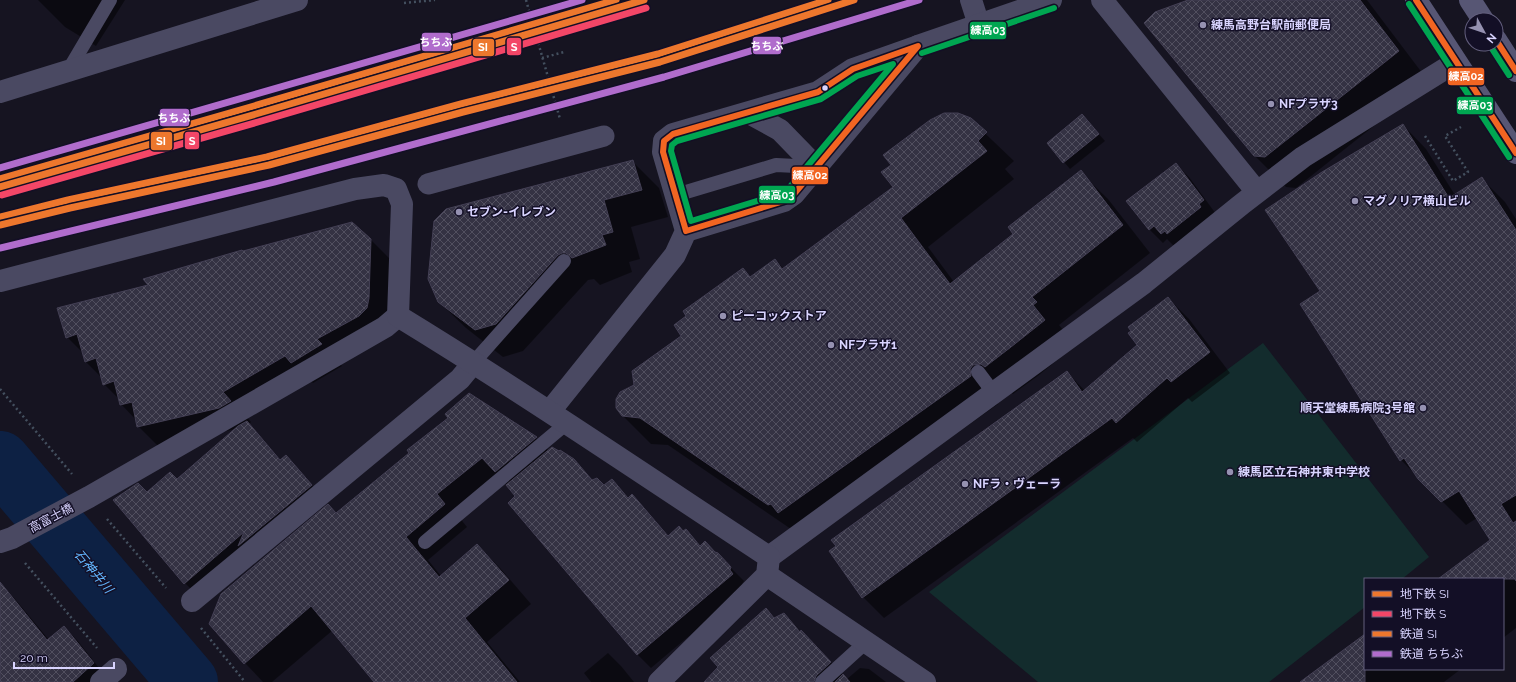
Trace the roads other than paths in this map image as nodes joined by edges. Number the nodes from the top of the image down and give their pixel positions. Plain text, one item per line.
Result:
1 (110, 0) edge
2 (297, 0) edge
3 (971, 0) edge
4 (1051, 0) edge
5 (1102, 0) edge
6 (1416, 0) edge
7 (1470, 0) edge
8 (1478, 12) edge
9 (979, 25) junction
10 (918, 46) junction
11 (1504, 52) edge
12 (1456, 62) junction
13 (68, 71) junction
14 (1516, 71) edge
15 (0, 92) edge
16 (749, 113) junction
17 (604, 136) dead end
18 (1516, 153) edge
19 (816, 167) junction
20 (428, 184) dead end
21 (1257, 192) junction
22 (676, 195) junction
23 (686, 231) junction
24 (564, 261) dead end
25 (0, 281) edge
26 (398, 316) junction
27 (474, 362) junction
28 (978, 372) dead end
29 (993, 392) junction
30 (558, 417) junction
31 (6, 540) edge
32 (425, 542) dead end
33 (768, 566) junction
34 (192, 601) dead end
35 (866, 642) junction
36 (659, 682) edge
37 (822, 682) edge
38 (925, 682) edge

1 - 13 lane
2 - 13 street
3 - 9 street
4 - 9 street
5 - 21 street
6 - 12 main road
7 - 8 main road
9 - 10 street
10 - 16 street
10 - 19 street
11 - 14 main road
12 - 18 main road
12 - 21 street
13 - 15 street
16 - 19 street
16 - 22 street
17 - 20 street
19 - 22 lane
19 - 23 street
21 - 29 street
22 - 23 street
23 - 30 street
24 - 27 lane
25 - 26 street
26 - 27 street
26 - 31 street, 高富士橋
27 - 30 street
27 - 34 street
28 - 29 lane
29 - 33 street
30 - 32 lane
30 - 33 street
33 - 35 street
33 - 36 street
35 - 37 lane
35 - 38 street

